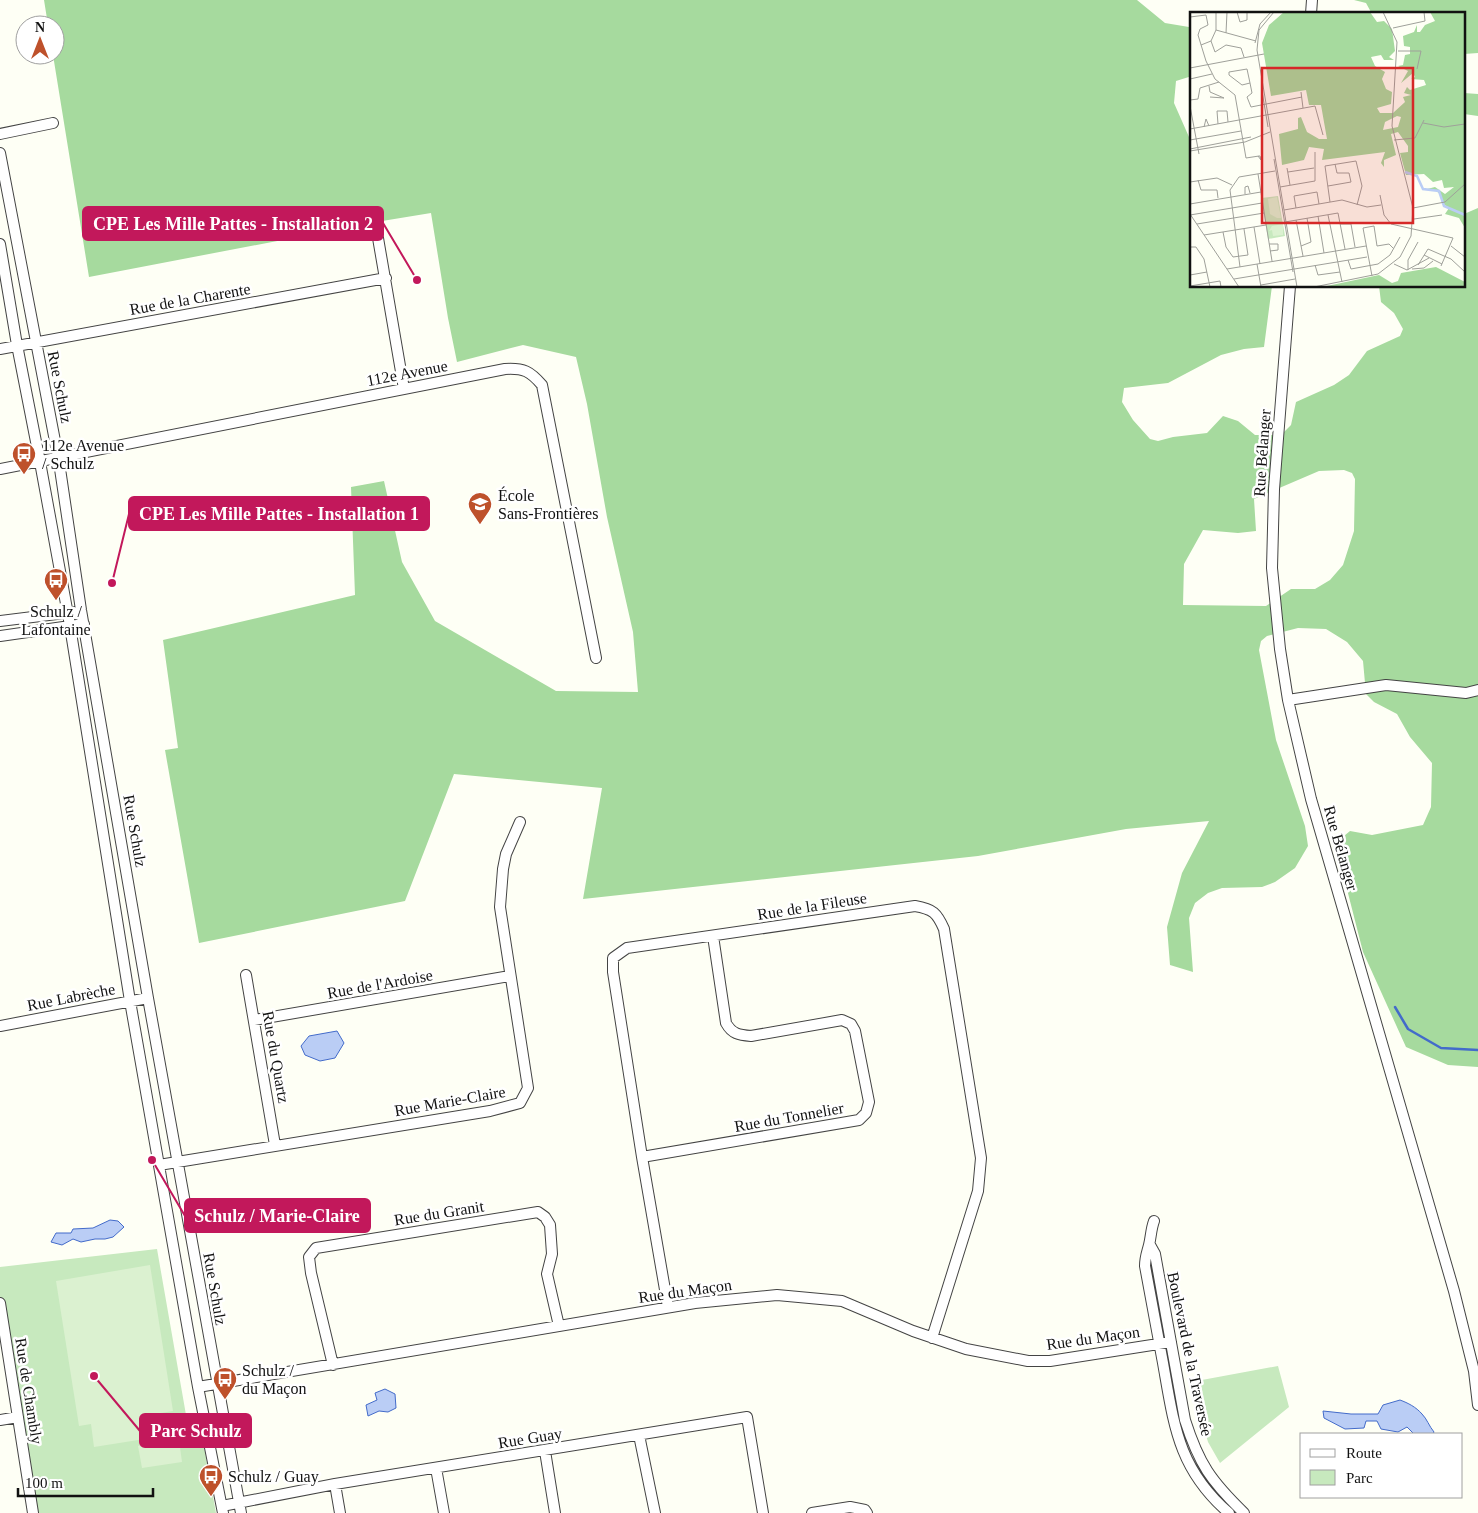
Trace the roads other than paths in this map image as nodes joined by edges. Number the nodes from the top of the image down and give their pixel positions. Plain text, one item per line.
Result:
1 (53, 123) dead end
2 (0, 134) edge
3 (0, 153) edge
4 (378, 238) dead end
5 (0, 244) edge
6 (386, 278) junction
7 (1290, 288) edge
8 (36, 342) junction
9 (17, 345) junction
10 (0, 349) edge
11 (404, 389) junction
12 (58, 458) junction
13 (40, 462) junction
14 (0, 469) edge
15 (70, 532) junction
16 (53, 534) junction
17 (81, 610) junction
18 (67, 613) junction
19 (0, 621) edge
20 (84, 624) junction
21 (70, 626) junction
22 (0, 636) edge
23 (596, 658) dead end
24 (1478, 690) edge
25 (1288, 700) junction
26 (520, 822) dead end
27 (713, 936) junction
28 (246, 975) dead end
29 (510, 976) junction
30 (148, 998) junction
31 (130, 1001) junction
32 (254, 1020) junction
33 (0, 1026) edge
34 (276, 1145) junction
35 (642, 1157) junction
36 (177, 1162) junction
37 (159, 1165) junction
38 (1154, 1221) dead end
39 (1150, 1245) junction
40 (199, 1286) junction
41 (181, 1289) junction
42 (0, 1303) edge
43 (668, 1307) junction
44 (1, 1320) edge
45 (559, 1326) junction
46 (932, 1338) junction
47 (1171, 1342) junction
48 (1159, 1344) junction
49 (333, 1365) junction
50 (1476, 1370) edge
51 (217, 1384) junction
52 (198, 1387) junction
53 (1478, 1405) edge
54 (18, 1417) junction
55 (0, 1420) edge
56 (639, 1435) junction
57 (545, 1451) junction
58 (436, 1468) junction
59 (335, 1484) junction
60 (240, 1508) edge
61 (222, 1509) edge
62 (33, 1513) edge
63 (340, 1513) edge
64 (444, 1513) edge
65 (556, 1513) edge
66 (655, 1513) edge
67 (763, 1513) edge
68 (812, 1513) edge
69 (867, 1513) edge
70 (1228, 1513) edge
71 (1244, 1513) edge

1 - 2 street
3 - 8 street, Rue Schulz
4 - 6 street
5 - 9 street, Rue Schulz
6 - 8 street, Rue de la Charente
6 - 11 street
7 - 25 street, Rue Bélanger
8 - 9 street, Rue de la Charente
8 - 12 street, Rue Schulz
9 - 10 street, Rue de la Charente
9 - 13 street, Rue Schulz
11 - 12 street, 112e Avenue
11 - 23 street, 112e Avenue
12 - 13 street, 112e Avenue
12 - 15 street, Rue Schulz
13 - 14 street, 112e Avenue
13 - 16 street, Rue Schulz
15 - 16 street
15 - 17 street, Rue Schulz
16 - 18 street, Rue Schulz
17 - 18 street
17 - 20 street, Rue Schulz
18 - 19 street
18 - 21 street, Rue Schulz
20 - 21 street
20 - 30 street, Rue Schulz
21 - 22 street
21 - 31 street, Rue Schulz
24 - 25 street
25 - 50 street, Rue Bélanger
26 - 29 street, Rue Marie-Claire
27 - 35 street, Rue de la Fileuse
27 - 35 street, Rue du Tonnelier
27 - 46 street, Rue de la Fileuse
28 - 32 street, Rue du Quartz
29 - 32 street, Rue de l'Ardoise
29 - 34 street, Rue Marie-Claire
30 - 31 street, Rue Labrèche
30 - 36 street, Rue Schulz
31 - 33 street, Rue Labrèche
31 - 37 street, Rue Schulz
32 - 34 street, Rue du Quartz
34 - 36 street, Rue Marie-Claire
35 - 43 street, Rue de la Fileuse
36 - 37 street, Rue Marie-Claire
36 - 40 street, Rue Schulz
37 - 41 street, Rue Schulz
38 - 39 street, Boulevard de la Traversée
39 - 47 street, Boulevard de la Traversée
39 - 48 street, Boulevard de la Traversée
40 - 41 street
40 - 51 street, Rue Schulz
41 - 52 street, Rue Schulz
42 - 44 street, Rue de Chambly
43 - 45 street, Rue du Maçon
43 - 46 street, Rue du Maçon
44 - 54 street, Rue de Chambly
45 - 49 street, Rue du Maçon
45 - 49 street, Rue du Granit
46 - 48 street, Rue du Maçon
47 - 48 street, Rue du Maçon
47 - 71 street, Boulevard de la Traversée
48 - 70 street, Boulevard de la Traversée
49 - 51 street, Rue du Maçon
50 - 53 street, Rue Bélanger
51 - 52 street, Rue du Maçon
51 - 60 street, Rue Schulz
52 - 61 street, Rue Schulz
54 - 55 street
54 - 62 street, Rue de Chambly
56 - 57 street, Rue Guay
56 - 66 street
56 - 67 street, Rue Guay
57 - 58 street, Rue Guay
57 - 65 street
58 - 59 street, Rue Guay
58 - 64 street
59 - 60 street, Rue Guay
59 - 63 street
60 - 61 street, Rue Guay
68 - 69 street

